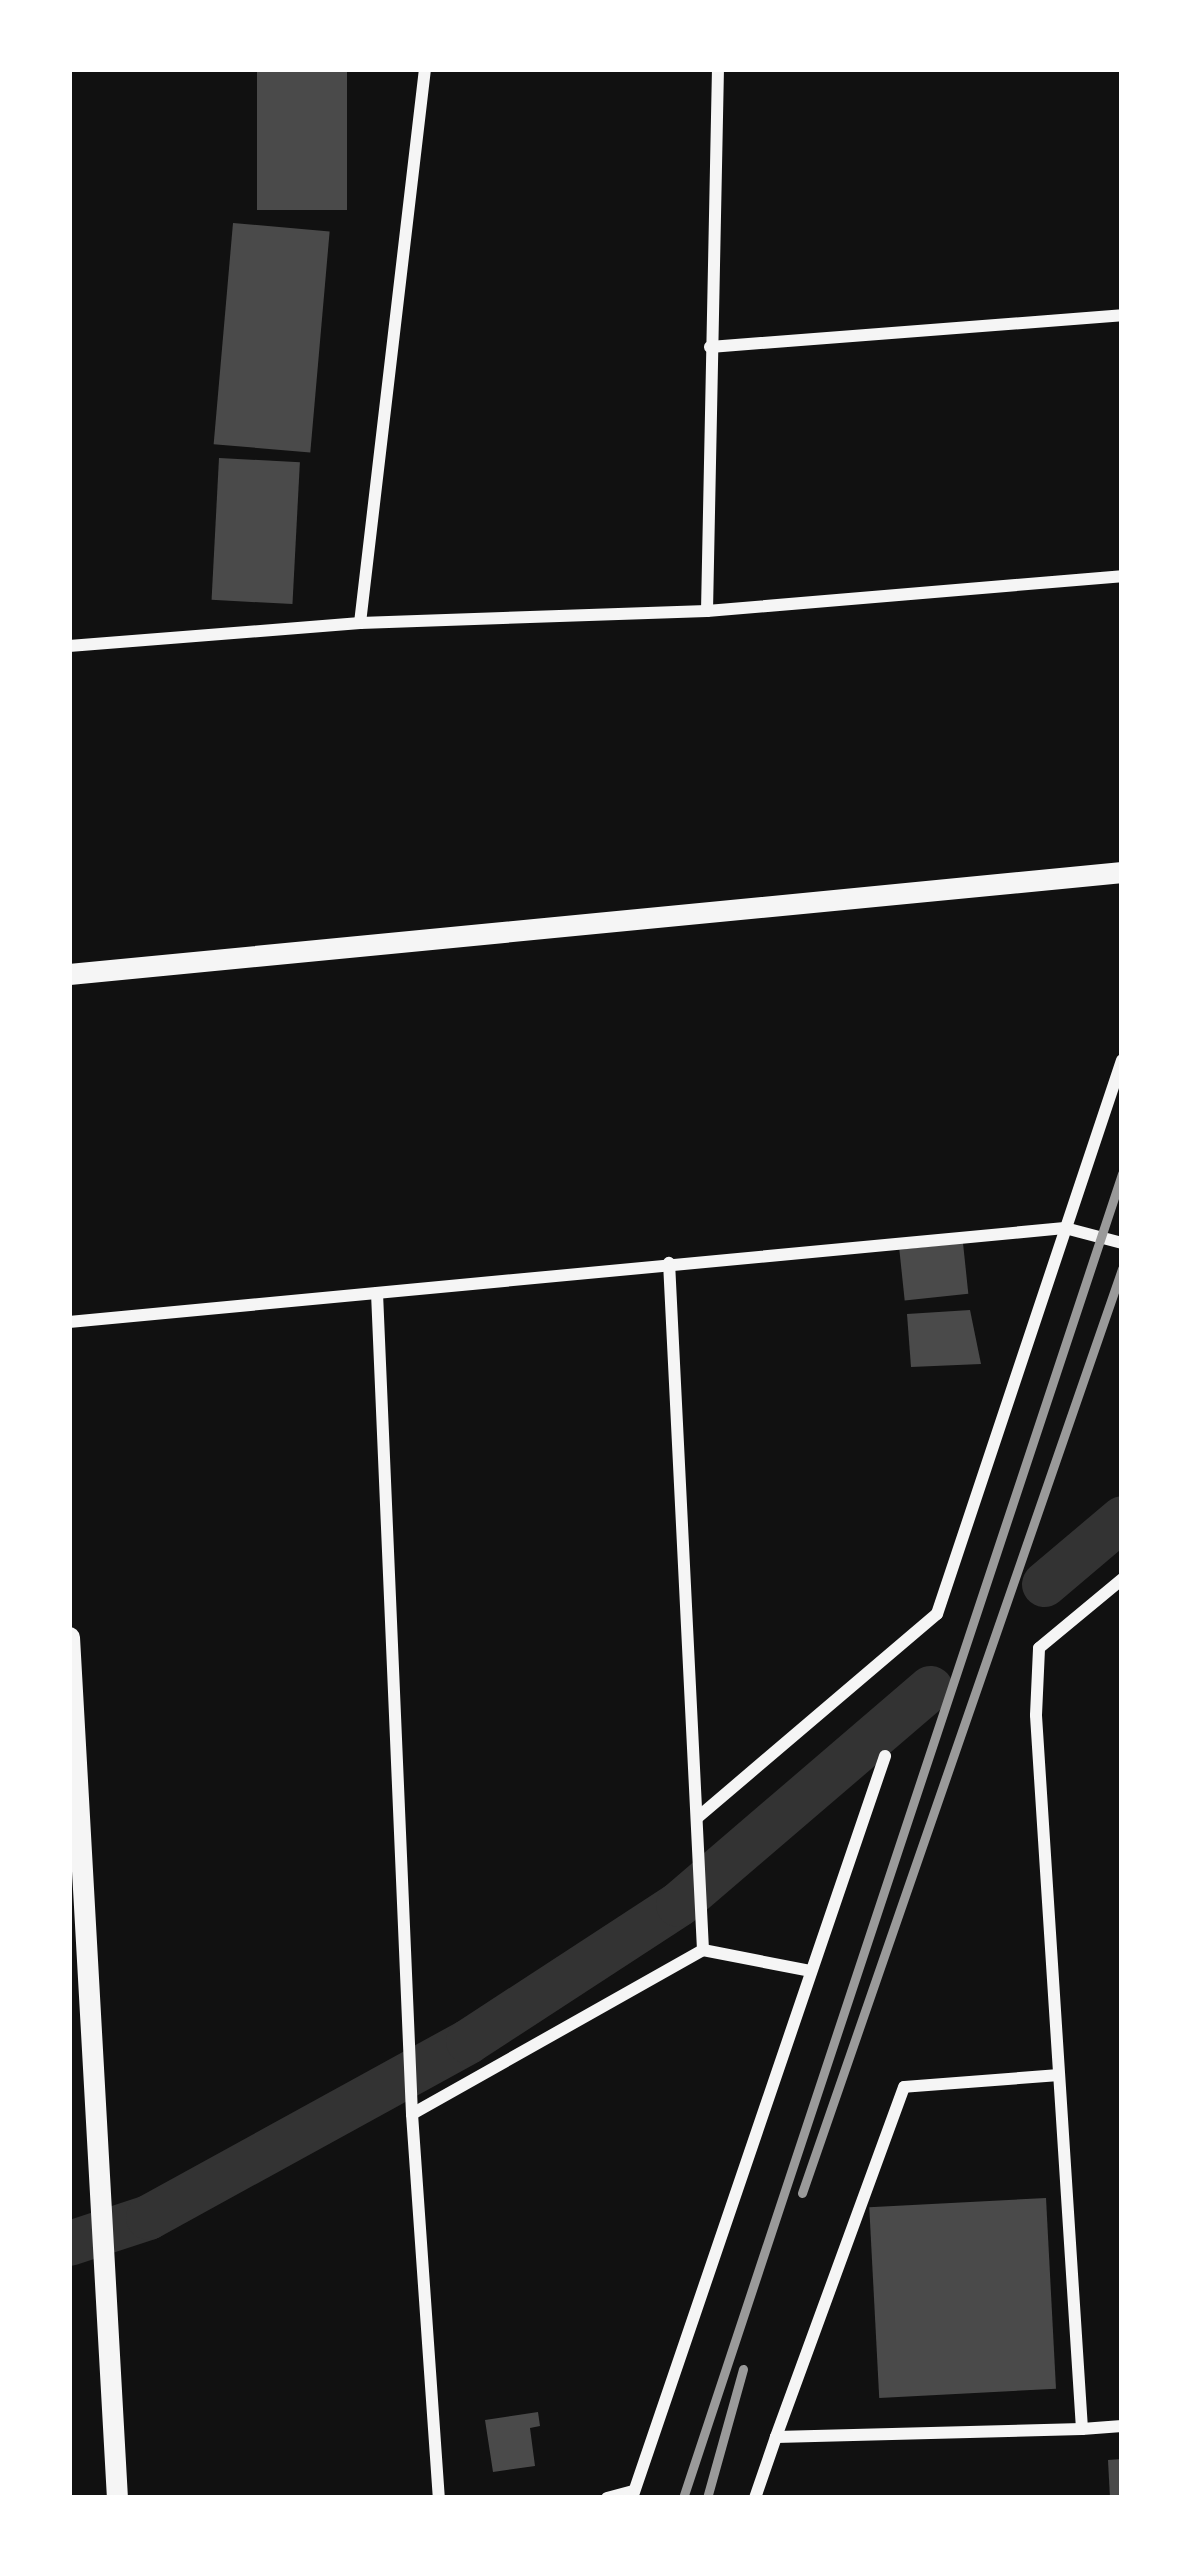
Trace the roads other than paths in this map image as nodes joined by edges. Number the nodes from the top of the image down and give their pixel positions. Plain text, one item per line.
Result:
1 (425, 69) edge
2 (718, 69) edge
3 (1122, 315) edge
4 (710, 347) junction
5 (1122, 576) edge
6 (707, 610) junction
7 (360, 623) junction
8 (69, 646) edge
9 (1122, 872) edge
10 (69, 974) edge
11 (1122, 1060) edge
12 (1065, 1228) junction
13 (1122, 1243) edge
14 (669, 1263) junction
15 (377, 1293) junction
16 (69, 1322) edge
17 (1122, 1580) edge
18 (69, 1636) edge
19 (885, 1756) dead end
20 (697, 1817) junction
21 (703, 1950) junction
22 (810, 1971) junction
23 (1059, 2075) junction
24 (412, 2114) junction
25 (1122, 2426) edge
26 (1082, 2429) junction
27 (776, 2438) junction
28 (633, 2494) edge
29 (117, 2498) edge
30 (439, 2498) edge
31 (607, 2498) edge
32 (755, 2498) edge

1 - 7 street
2 - 4 street
3 - 4 street
4 - 6 street
5 - 6 street
6 - 7 street
7 - 8 street
9 - 10 street
11 - 12 street
12 - 13 street
12 - 14 street
12 - 20 street
14 - 15 street
14 - 20 street
15 - 16 street
15 - 24 street
17 - 23 street
18 - 29 street
19 - 22 street
20 - 21 street
21 - 22 street
21 - 24 street
22 - 28 street
23 - 26 street
23 - 27 street
24 - 30 street
25 - 26 street
26 - 27 street
27 - 32 street
28 - 31 street

